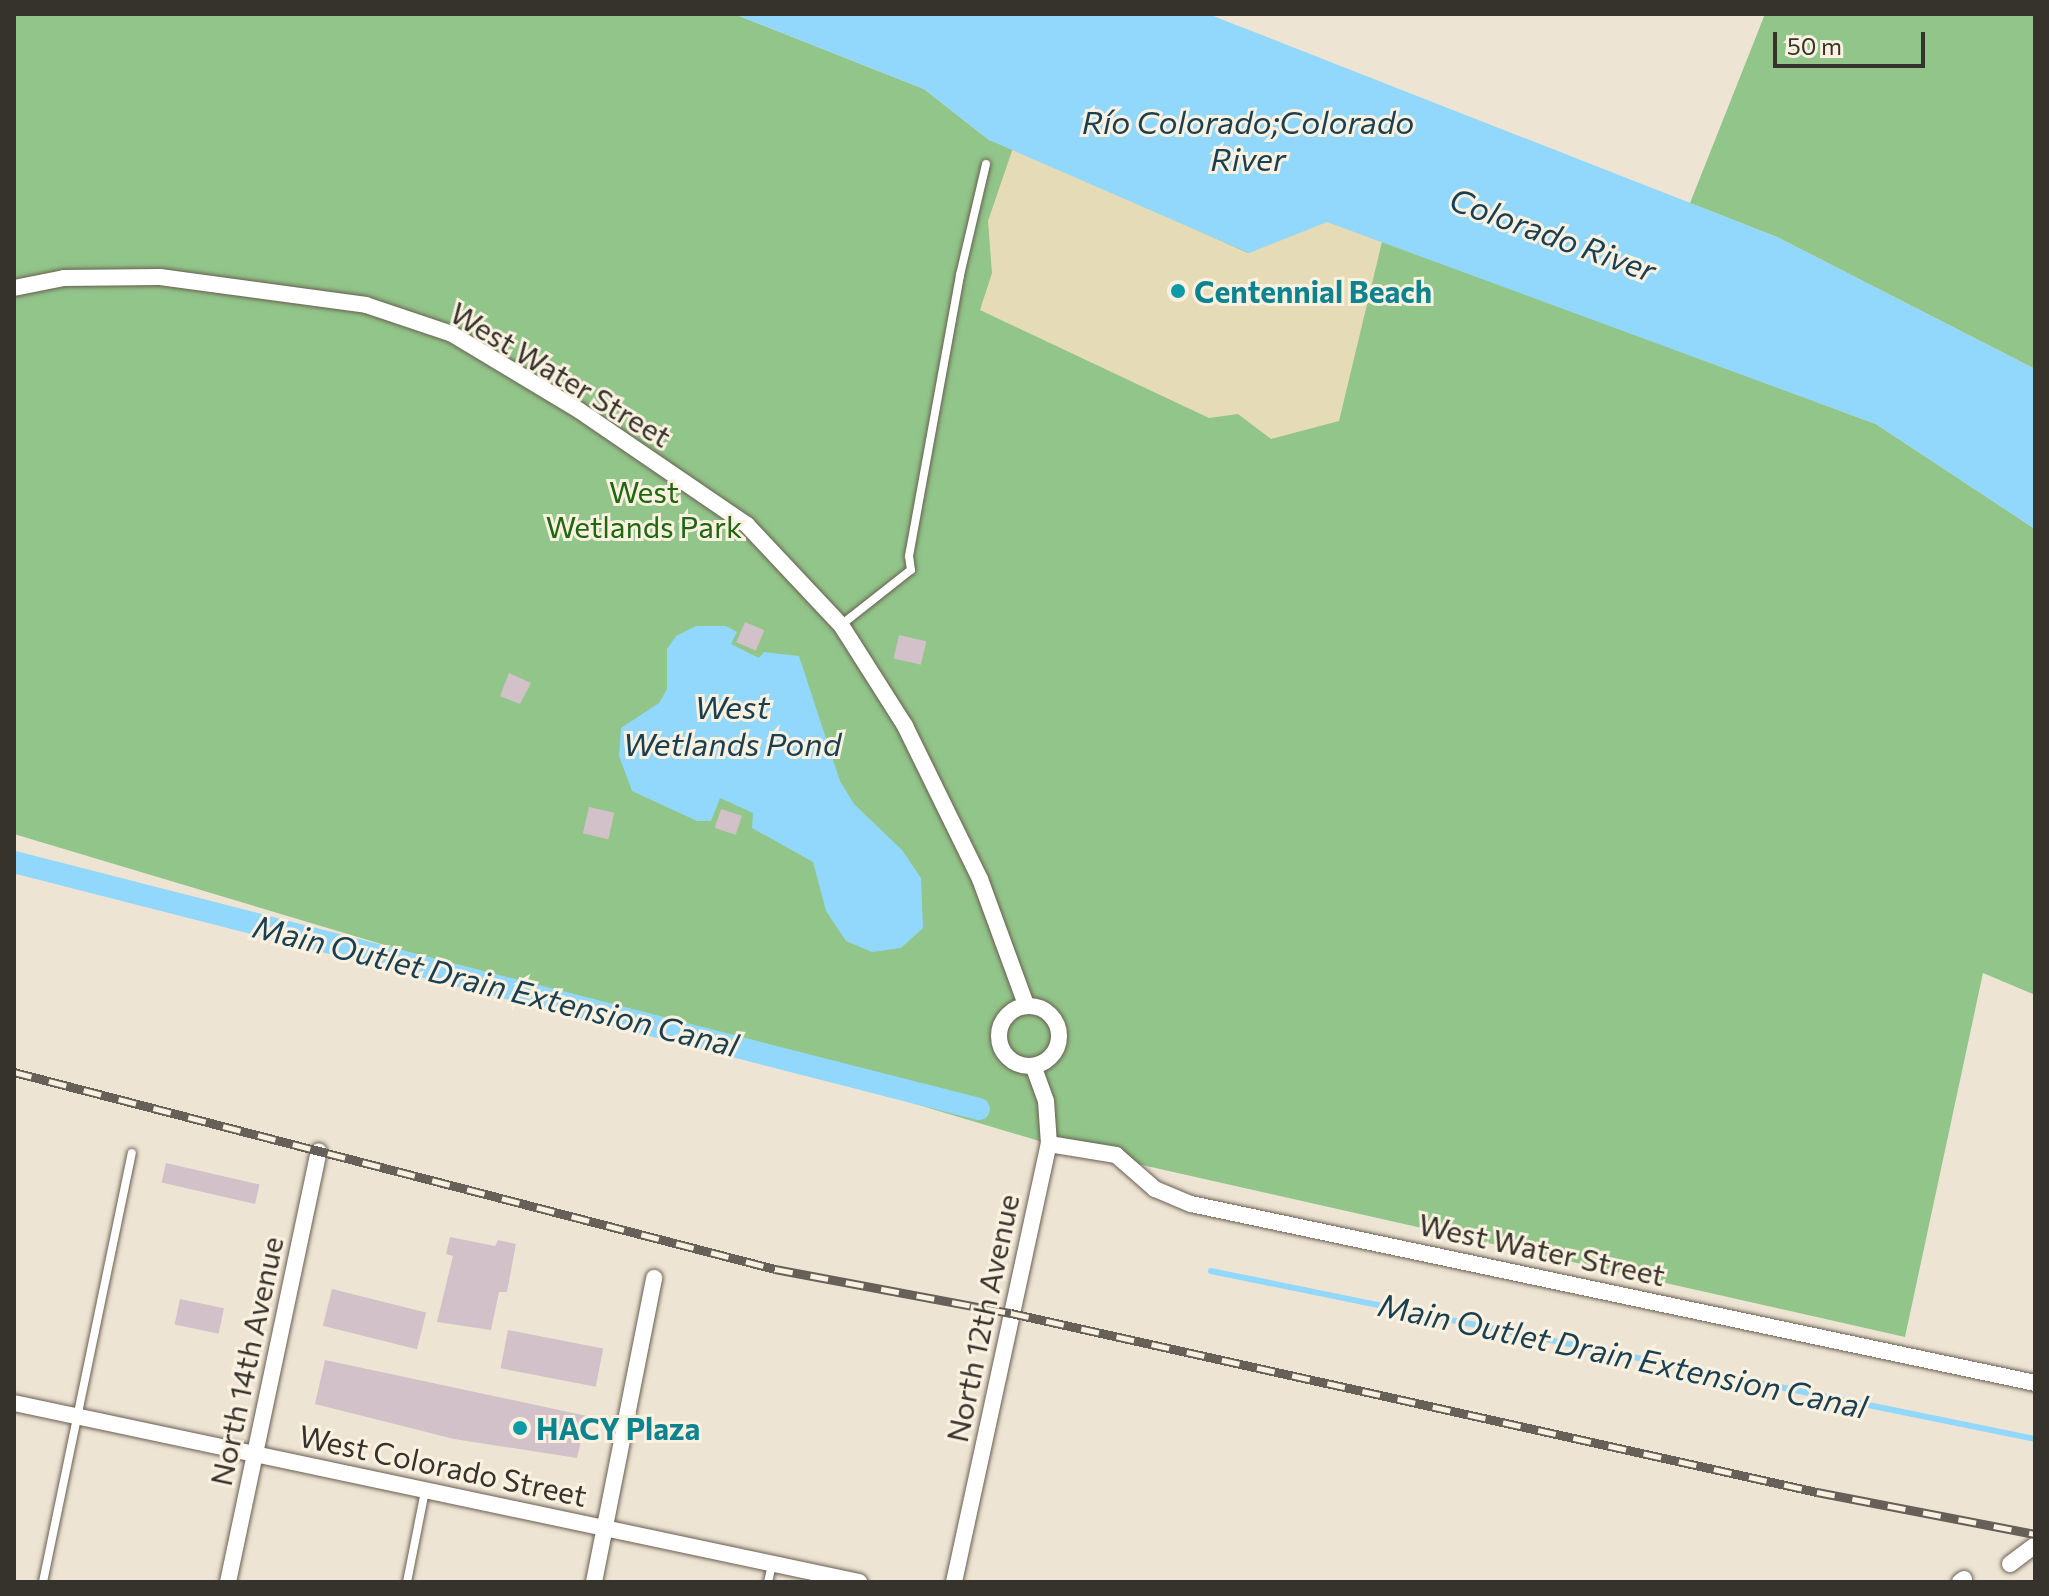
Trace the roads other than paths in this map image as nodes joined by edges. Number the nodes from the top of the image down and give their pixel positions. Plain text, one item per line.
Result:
1 (986, 164) dead end
2 (14, 288) edge
3 (841, 625) junction
4 (1026, 1005) junction
5 (1033, 1066) junction
6 (1049, 1144) junction
7 (319, 1152) dead end
8 (132, 1153) dead end
9 (654, 1278) dead end
10 (2035, 1383) edge
11 (14, 1403) edge
12 (77, 1416) junction
13 (254, 1453) junction
14 (425, 1490) junction
15 (605, 1528) junction
16 (2035, 1545) edge
17 (772, 1563) junction
18 (2010, 1564) dead end
19 (43, 1582) edge
20 (228, 1582) edge
21 (407, 1582) edge
22 (594, 1582) edge
23 (768, 1582) edge
24 (859, 1582) edge
25 (954, 1582) edge

1 - 3 lane
2 - 3 street, West Water Street
3 - 4 street, West Water Street
4 - 5 street
4 - 5 street
5 - 6 street, North 12th Avenue
6 - 10 street, West Water Street
6 - 25 street, North 12th Avenue
7 - 13 street, North 14th Avenue
8 - 12 lane
9 - 15 street
11 - 12 street, West Colorado Street
12 - 13 street, West Colorado Street
12 - 19 lane
13 - 14 street, West Colorado Street
13 - 20 street, North 14th Avenue
14 - 15 street, West Colorado Street
14 - 21 lane
15 - 17 street, West Colorado Street
15 - 22 street
16 - 18 street
17 - 23 lane
17 - 24 street, West Colorado Street

